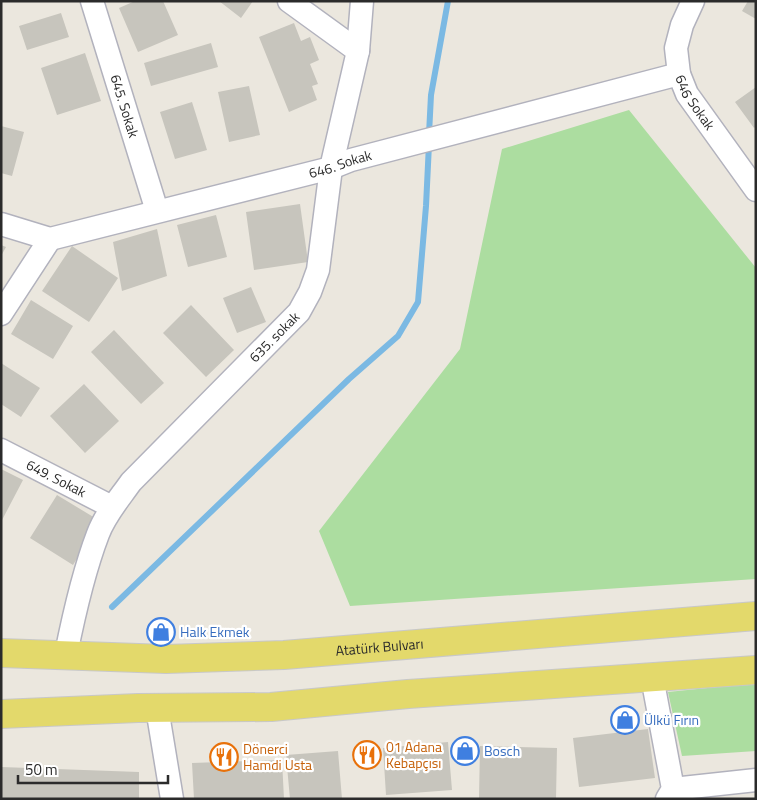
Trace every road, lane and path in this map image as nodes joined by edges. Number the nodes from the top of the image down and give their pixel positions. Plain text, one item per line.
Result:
1 (92, 1) edge
2 (289, 1) edge
3 (362, 1) edge
4 (693, 1) edge
5 (358, 52) junction
6 (679, 74) junction
7 (341, 164) junction
8 (756, 190) edge
9 (157, 211) junction
10 (1, 224) edge
11 (50, 239) junction
12 (1, 314) edge
13 (1, 450) edge
14 (112, 507) junction
15 (756, 616) edge
16 (1, 653) edge
17 (66, 654) junction
18 (756, 670) edge
19 (652, 677) junction
20 (157, 708) junction
21 (1, 714) edge
22 (756, 780) edge
23 (670, 794) edge
24 (172, 799) edge

1 - 9 street, 645. Sokak
2 - 5 street
3 - 5 street, 635. sokak
4 - 6 street, 646 Sokak
5 - 7 street, 635. sokak
6 - 7 street, 646. Sokak
6 - 8 street, 646 Sokak
7 - 9 street, 646. Sokak
7 - 14 street, 635. sokak
9 - 11 street, 646. Sokak
10 - 11 street
11 - 12 street
13 - 14 street, 649. Sokak
14 - 17 street, 635. sokak
15 - 17 main road, Atatürk Bulvarı
16 - 17 main road, Atatürk Bulvarı
18 - 19 main road
19 - 20 main road
19 - 23 street
20 - 21 main road
20 - 24 street
22 - 23 street

